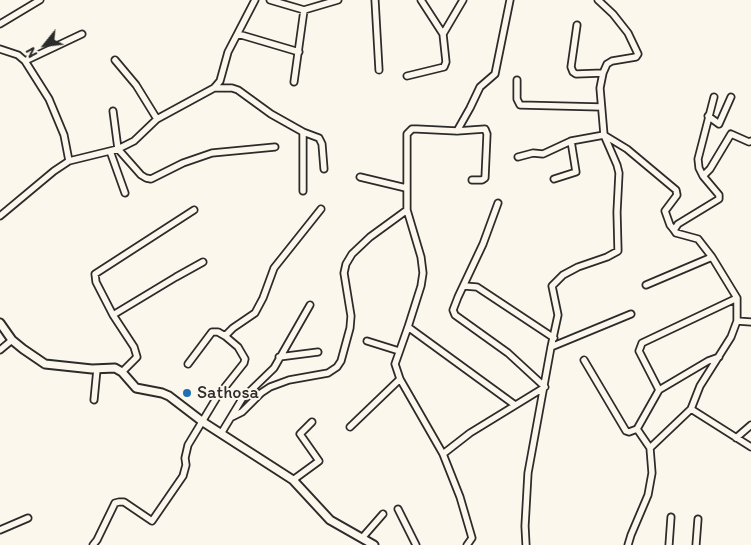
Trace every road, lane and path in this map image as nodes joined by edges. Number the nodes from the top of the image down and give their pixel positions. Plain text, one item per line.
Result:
1 (40, 0) edge
2 (255, 0) edge
3 (270, 0) edge
4 (338, 0) edge
5 (375, 0) edge
6 (421, 0) edge
7 (463, 0) edge
8 (510, 0) edge
9 (598, 0) edge
10 (304, 10) junction
11 (0, 24) edge
12 (577, 25) dead end
13 (82, 34) dead end
14 (238, 34) junction
15 (443, 34) junction
16 (0, 49) edge
17 (299, 52) junction
18 (115, 60) dead end
19 (25, 61) junction
20 (379, 70) dead end
21 (603, 73) junction
22 (407, 76) dead end
23 (517, 80) dead end
24 (294, 82) dead end
25 (214, 88) junction
26 (714, 97) dead end
27 (731, 97) dead end
28 (601, 107) junction
29 (113, 111) dead end
30 (708, 116) junction
31 (157, 119) junction
32 (457, 131) junction
33 (303, 132) junction
34 (604, 135) junction
35 (751, 140) edge
36 (571, 141) junction
37 (275, 147) dead end
38 (118, 149) junction
39 (110, 151) junction
40 (518, 158) dead end
41 (69, 161) junction
42 (324, 169) dead end
43 (703, 176) junction
44 (360, 178) dead end
45 (554, 179) dead end
46 (472, 180) dead end
47 (406, 188) junction
48 (303, 191) dead end
49 (125, 193) dead end
50 (498, 203) dead end
51 (321, 209) dead end
52 (194, 210) dead end
53 (407, 210) junction
54 (0, 216) edge
55 (674, 230) junction
56 (712, 257) junction
57 (204, 262) dead end
58 (646, 285) dead end
59 (464, 286) junction
60 (737, 298) junction
61 (310, 305) dead end
62 (630, 314) dead end
63 (113, 315) junction
64 (737, 320) junction
65 (751, 322) edge
66 (0, 323) edge
67 (408, 327) junction
68 (225, 336) junction
69 (554, 338) junction
70 (12, 340) junction
71 (367, 341) dead end
72 (551, 348) junction
73 (0, 350) edge
74 (399, 351) junction
75 (318, 352) dead end
76 (280, 357) junction
77 (719, 357) junction
78 (584, 360) dead end
79 (188, 364) dead end
80 (97, 370) junction
81 (122, 372) junction
82 (400, 379) junction
83 (545, 387) junction
84 (659, 390) junction
85 (94, 400) dead end
86 (515, 405) junction
87 (692, 409) junction
88 (232, 417) junction
89 (204, 422) junction
90 (312, 422) dead end
91 (751, 425) edge
92 (350, 427) dead end
93 (637, 429) junction
94 (222, 432) junction
95 (736, 438) junction
96 (650, 448) junction
97 (751, 448) edge
98 (443, 454) junction
99 (293, 480) junction
100 (398, 508) dead end
101 (383, 514) dead end
102 (671, 517) dead end
103 (28, 518) dead end
104 (698, 519) dead end
105 (0, 530) edge
106 (362, 538) junction
107 (93, 545) edge
108 (374, 545) edge
109 (416, 545) edge
110 (467, 545) edge
111 (526, 545) edge
112 (628, 545) edge
113 (669, 545) edge
114 (696, 545) edge

1 - 11 street
2 - 14 street
3 - 10 street
4 - 10 street
5 - 20 street
6 - 15 street
7 - 15 street
8 - 32 street
9 - 21 street
10 - 17 street
12 - 21 street
13 - 19 street
14 - 17 street
14 - 25 street
15 - 22 street
16 - 19 street
17 - 24 street
18 - 31 street
19 - 41 street
21 - 28 street
23 - 28 street
25 - 31 street
25 - 33 street
26 - 30 street
27 - 30 street
28 - 34 street
29 - 38 street
30 - 43 street
31 - 38 street
32 - 46 street
32 - 47 street
33 - 42 street
33 - 48 street
34 - 36 street
34 - 55 street
34 - 69 street
35 - 43 street
36 - 40 street
36 - 45 street
37 - 38 street
38 - 39 street
39 - 41 street
39 - 49 street
41 - 54 street
43 - 55 street
44 - 47 street
47 - 53 street
50 - 59 street
51 - 68 street
52 - 63 street
53 - 67 street
53 - 88 street
55 - 56 street
56 - 58 street
56 - 60 street
57 - 63 street
59 - 69 street
59 - 83 street
60 - 64 street
60 - 84 street
61 - 76 street
62 - 72 street
63 - 81 street
64 - 65 street
64 - 77 street
66 - 70 street
67 - 74 street
67 - 86 street
68 - 79 street
68 - 89 street
69 - 72 street
70 - 73 street
70 - 80 street
71 - 74 street
72 - 83 street
74 - 82 street
75 - 76 street
76 - 88 street
77 - 84 street
77 - 87 street
78 - 93 street
80 - 81 street
80 - 85 street
81 - 89 street
82 - 92 street
82 - 98 street
83 - 86 street
83 - 111 street
84 - 93 street
86 - 98 street
87 - 95 street
87 - 96 street
88 - 94 street
89 - 94 street
89 - 107 street
90 - 99 street
91 - 95 street
93 - 96 street
94 - 99 street
95 - 97 street
96 - 112 street
98 - 110 street
99 - 106 street
100 - 109 street
101 - 106 street
102 - 113 street
103 - 105 street
104 - 114 street
106 - 108 street

